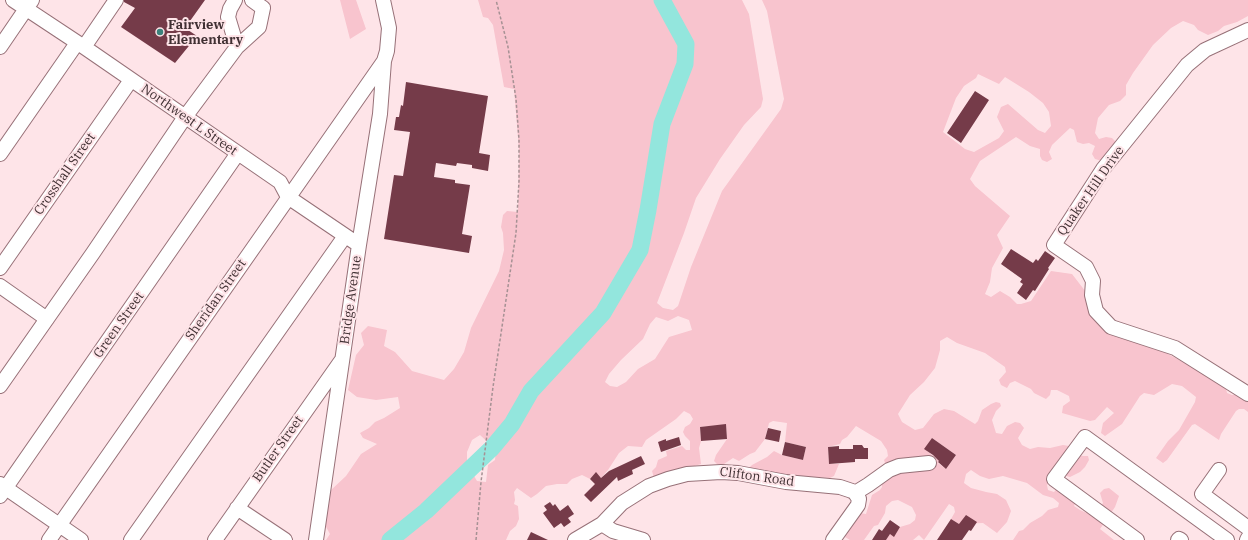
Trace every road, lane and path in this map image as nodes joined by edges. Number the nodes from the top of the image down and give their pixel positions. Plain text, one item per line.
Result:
1 (13, 0) edge
2 (116, 0) edge
3 (235, 0) edge
4 (252, 0) edge
5 (383, 0) edge
6 (496, 0) edge
7 (29, 5) edge
8 (1248, 30) edge
9 (80, 45) junction
10 (0, 47) edge
11 (237, 47) junction
12 (384, 61) junction
13 (131, 80) junction
14 (185, 117) junction
15 (238, 153) junction
16 (0, 154) edge
17 (288, 197) junction
18 (345, 236) junction
19 (358, 245) junction
20 (0, 268) edge
21 (0, 286) edge
22 (47, 319) junction
23 (343, 359) junction
24 (0, 386) edge
25 (1248, 394) edge
26 (929, 463) dead end
27 (1219, 470) dead end
28 (2, 489) edge
29 (855, 492) junction
30 (237, 508) junction
31 (602, 524) junction
32 (59, 525) junction
33 (1248, 528) edge
34 (49, 540) edge
35 (81, 540) edge
36 (131, 540) edge
37 (215, 540) edge
38 (285, 540) edge
39 (316, 540) edge
40 (476, 540) edge
41 (575, 540) edge
42 (643, 540) edge
43 (833, 540) edge
44 (1137, 540) edge
45 (1227, 540) edge

1 - 7 street, Northwest L Street
2 - 9 street
3 - 11 street
4 - 11 street
5 - 12 street
6 - 40 path
7 - 9 street, Northwest L Street
7 - 10 street
8 - 25 street, Quaker Hill Drive
9 - 13 street, Northwest L Street
9 - 16 street
11 - 14 street
12 - 17 street, Sheridan Street
12 - 19 street, Bridge Avenue
13 - 14 street, Northwest L Street
13 - 20 street, Crosshall Street
14 - 15 street, Northwest L Street
14 - 22 street
15 - 17 street, Northwest L Street
15 - 28 street, Green Street
17 - 18 street, Northwest L Street
17 - 32 street, Sheridan Street
18 - 19 street, Northwest L Street
18 - 36 street
19 - 23 street, Bridge Avenue
21 - 22 street
22 - 24 street
23 - 30 street, Butler Street
23 - 39 street, Bridge Avenue
26 - 29 street
27 - 33 street
28 - 32 street
29 - 31 street, Clifton Road
29 - 43 street
30 - 37 street, Butler Street
30 - 38 street
31 - 41 street, Clifton Road
31 - 42 street
32 - 34 street, Sheridan Street
32 - 35 street
44 - 45 street

